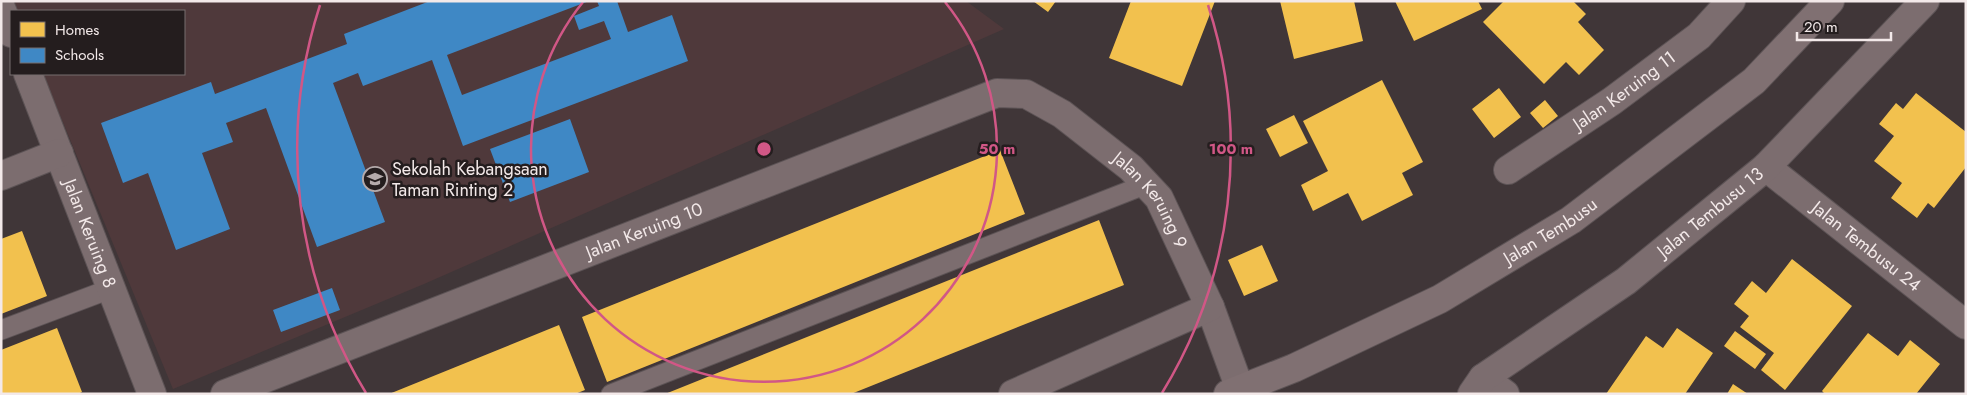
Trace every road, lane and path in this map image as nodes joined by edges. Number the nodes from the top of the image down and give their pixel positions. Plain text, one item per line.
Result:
1 (1732, 1) edge
2 (1830, 1) edge
3 (1925, 1) edge
4 (1, 8) edge
5 (10, 30) edge
6 (28, 75) edge
7 (1062, 114) joint
8 (59, 153) junction
9 (1766, 167) junction
10 (1508, 170) dead end
11 (1, 176) edge
12 (1147, 184) junction
13 (110, 289) junction
14 (1210, 307) junction
15 (1966, 325) edge
16 (1, 330) edge
17 (1478, 386) edge
18 (1234, 391) edge
19 (152, 394) edge
20 (225, 394) edge
21 (610, 394) edge
22 (1014, 394) edge
23 (1505, 394) edge

1 - 10 street, Jalan Keruing 11
2 - 18 street, Jalan Tembusu
3 - 9 street, Jalan Tembusu 13
4 - 5 street
6 - 8 street, Jalan Keruing 8
7 - 12 street, Jalan Keruing 9
7 - 20 street, Jalan Keruing 10
8 - 11 street
8 - 13 street, Jalan Keruing 8
9 - 15 street, Jalan Tembusu 24
9 - 17 street, Jalan Tembusu 13
12 - 14 street, Jalan Keruing 9
12 - 21 lane
13 - 16 lane
13 - 19 street, Jalan Keruing 8
14 - 18 street, Jalan Keruing 9
14 - 22 street
17 - 23 street

